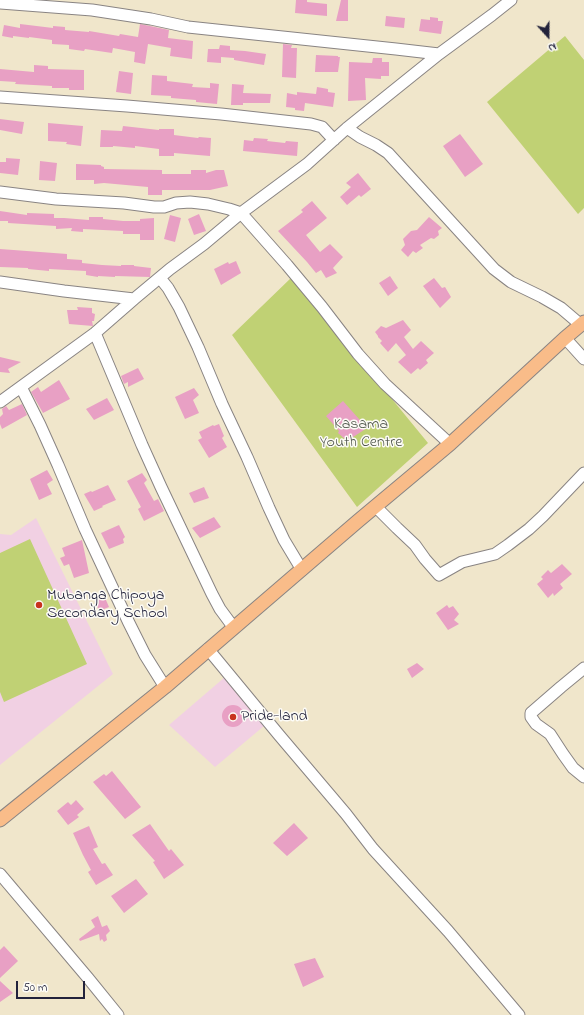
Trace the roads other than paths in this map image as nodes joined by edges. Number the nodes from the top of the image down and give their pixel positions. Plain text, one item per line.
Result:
1 (510, 0) edge
2 (0, 3) edge
3 (439, 54) junction
4 (0, 97) edge
5 (347, 128) junction
6 (334, 140) junction
7 (0, 192) edge
8 (241, 214) junction
9 (160, 278) junction
10 (0, 282) edge
11 (134, 299) junction
12 (583, 323) edge
13 (95, 333) junction
14 (565, 338) junction
15 (584, 359) edge
16 (21, 387) junction
17 (0, 402) edge
18 (450, 444) junction
19 (584, 473) edge
20 (376, 507) junction
21 (302, 570) junction
22 (234, 628) junction
23 (208, 650) junction
24 (584, 668) edge
25 (165, 687) junction
26 (584, 777) edge
27 (0, 820) edge
28 (0, 874) edge
29 (118, 1015) edge
30 (519, 1015) edge

1 - 3 street
2 - 3 street
3 - 5 street
4 - 6 street
5 - 6 street
5 - 12 street
6 - 8 street
7 - 8 street
8 - 9 street
8 - 18 street
9 - 11 street
9 - 21 street
10 - 11 street
11 - 13 street
12 - 14 main road
13 - 16 street
13 - 22 street
14 - 15 street
14 - 18 main road
16 - 17 street
16 - 25 street
18 - 20 main road
19 - 20 street
20 - 21 main road
21 - 22 main road
22 - 23 main road
23 - 25 main road
23 - 30 street
24 - 26 street
25 - 27 main road
28 - 29 street

